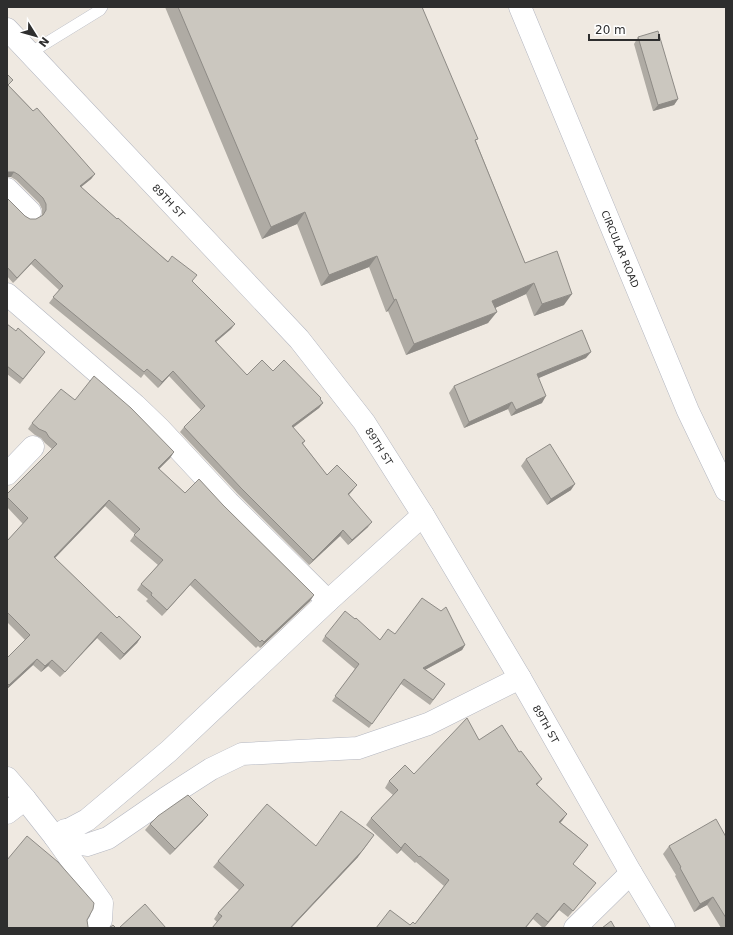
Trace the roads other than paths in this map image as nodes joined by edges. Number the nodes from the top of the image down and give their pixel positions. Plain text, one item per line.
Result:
1 (102, 7) edge
2 (520, 7) edge
3 (7, 29) edge
4 (30, 53) junction
5 (7, 189) edge
6 (30, 212) dead end
7 (7, 294) edge
8 (33, 447) dead end
9 (7, 474) edge
10 (726, 490) edge
11 (423, 515) junction
12 (328, 601) junction
13 (520, 678) junction
14 (7, 778) edge
15 (25, 799) junction
16 (7, 813) edge
17 (60, 833) junction
18 (631, 874) junction
19 (102, 925) edge
20 (575, 928) edge
21 (664, 928) edge

1 - 4 lane
2 - 10 street, CIRCULAR ROAD
3 - 4 street, 89TH ST
4 - 11 street, 89TH ST
5 - 6 street
7 - 12 street
8 - 9 street
11 - 12 street
11 - 13 street, 89TH ST
12 - 17 street
13 - 17 street
13 - 18 street, 89TH ST
14 - 15 street
15 - 16 street
15 - 17 street
17 - 19 street
18 - 20 street
18 - 21 street, 89TH ST

